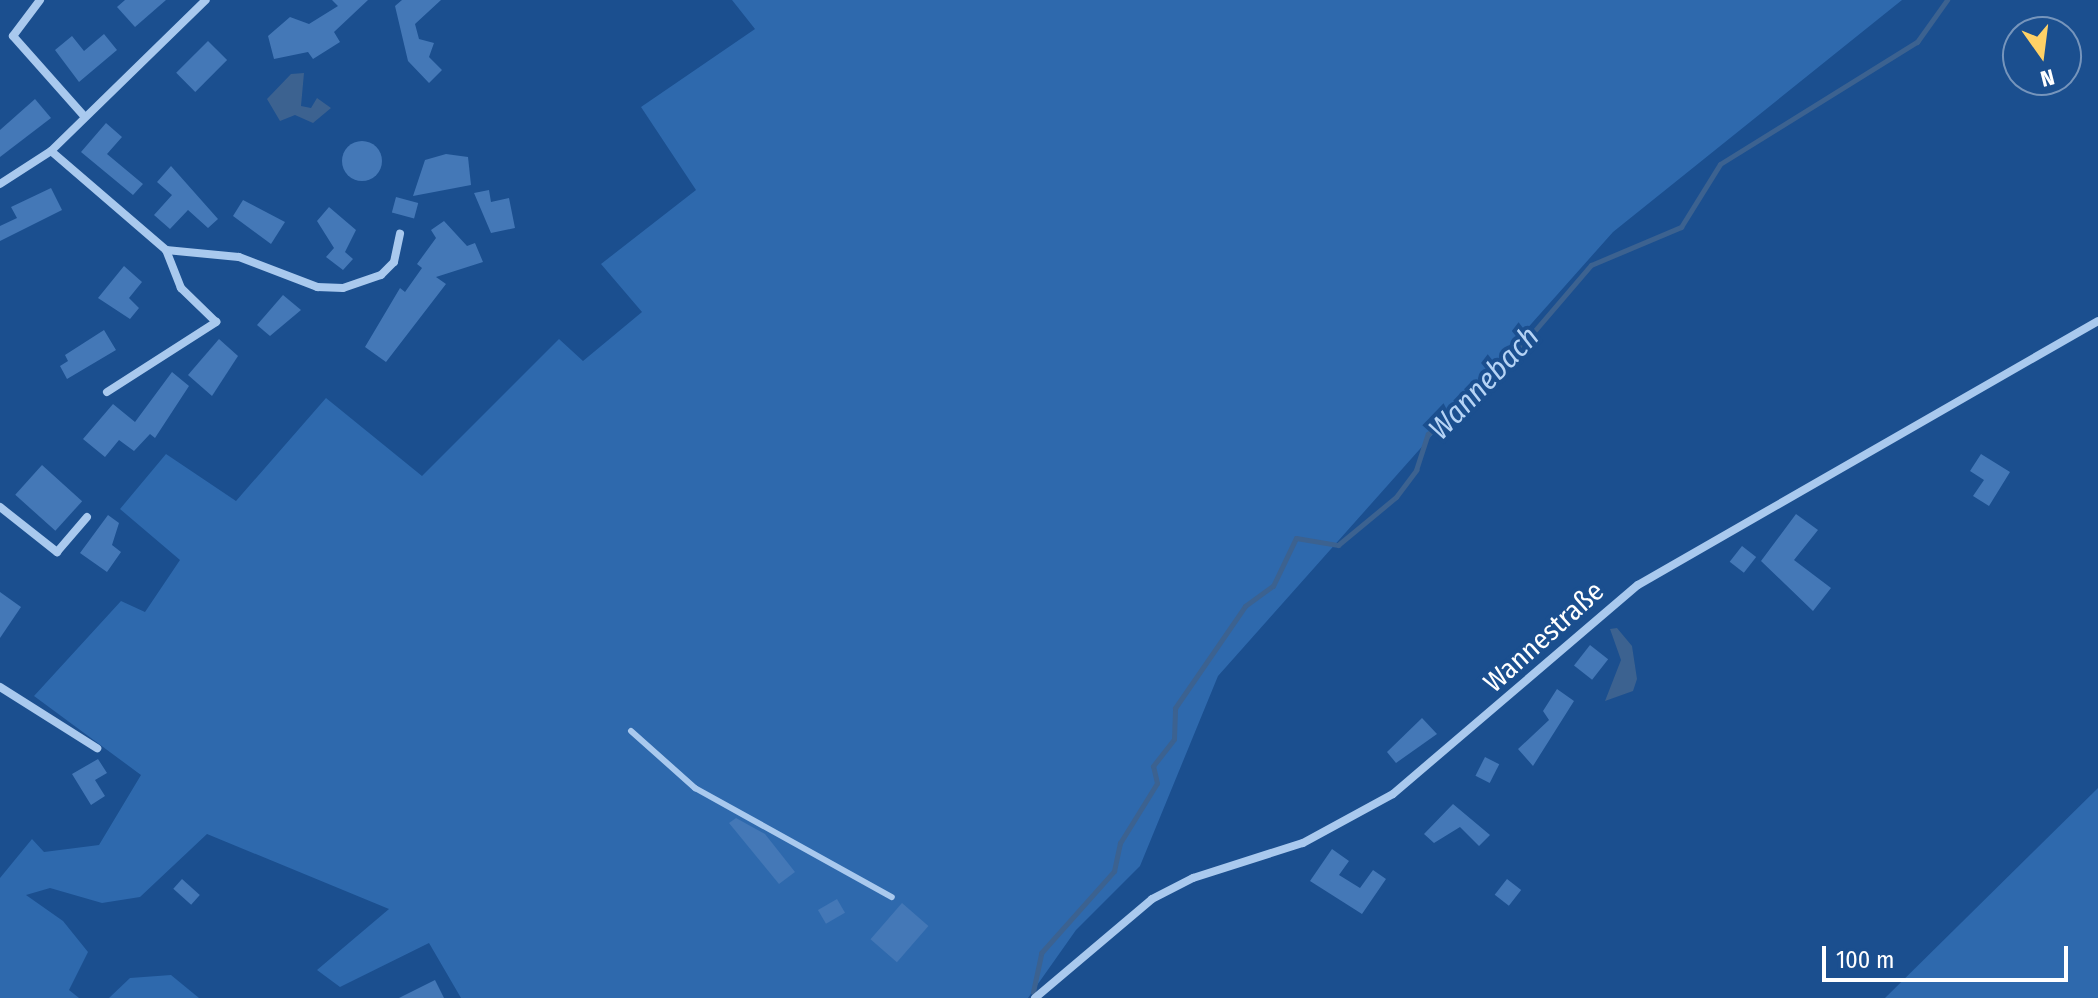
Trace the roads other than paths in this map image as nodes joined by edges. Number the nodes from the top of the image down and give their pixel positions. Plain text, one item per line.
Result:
1 (40, 0) edge
2 (206, 0) edge
3 (84, 116) junction
4 (51, 151) junction
5 (0, 184) edge
6 (400, 234) dead end
7 (166, 250) junction
8 (2098, 321) edge
9 (107, 392) dead end
10 (0, 507) edge
11 (87, 517) dead end
12 (0, 687) edge
13 (631, 731) dead end
14 (97, 748) dead end
15 (892, 897) dead end
16 (1035, 998) edge

1 - 3 street
2 - 3 street
3 - 4 street
4 - 5 street
4 - 7 street
6 - 7 street
7 - 9 street
8 - 16 street, Wannestraße
10 - 11 street
12 - 14 street
13 - 15 lane

